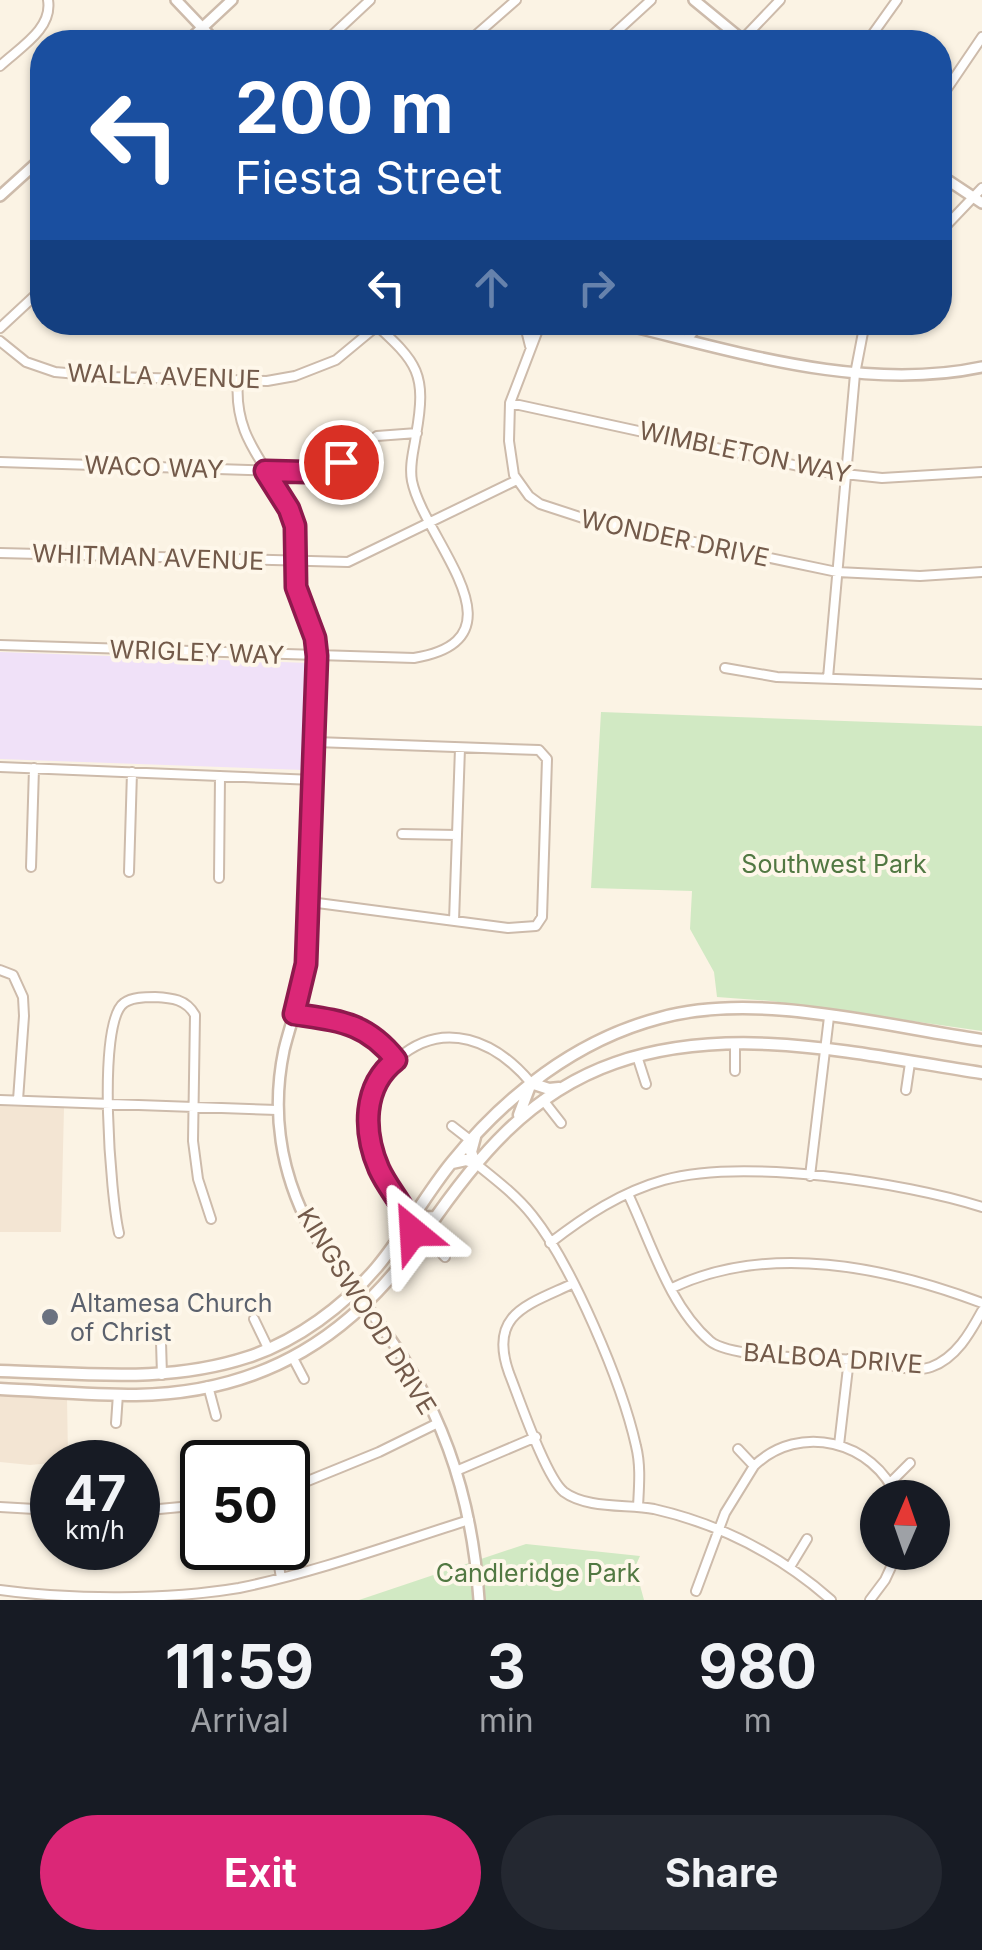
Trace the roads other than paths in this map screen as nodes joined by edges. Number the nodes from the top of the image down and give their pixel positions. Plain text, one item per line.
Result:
1 (48, 0) edge
2 (176, 0) edge
3 (232, 0) edge
4 (370, 0) edge
5 (516, 0) edge
6 (651, 0) edge
7 (694, 0) edge
8 (780, 0) edge
9 (898, 0) edge
10 (202, 28) junction
11 (39, 30) edge
12 (200, 30) edge
13 (337, 30) edge
14 (482, 30) edge
15 (618, 30) edge
16 (728, 30) edge
17 (753, 30) edge
18 (876, 30) edge
19 (982, 37) edge
20 (30, 38) edge
21 (0, 66) edge
22 (952, 81) edge
23 (30, 169) edge
24 (952, 183) edge
25 (982, 188) edge
26 (0, 196) edge
27 (978, 201) edge
28 (952, 222) edge
29 (30, 300) edge
30 (0, 328) edge
31 (365, 335) edge
32 (387, 335) edge
33 (527, 335) edge
34 (535, 335) edge
35 (666, 335) edge
36 (690, 335) edge
37 (862, 335) edge
38 (686, 340) junction
39 (0, 341) edge
40 (530, 346) junction
41 (982, 367) edge
42 (855, 374) junction
43 (238, 380) junction
44 (510, 403) junction
45 (417, 432) junction
46 (0, 462) edge
47 (265, 471) junction
48 (982, 472) edge
49 (846, 474) junction
50 (516, 480) junction
51 (430, 522) junction
52 (0, 553) edge
53 (295, 562) junction
54 (837, 572) junction
55 (982, 572) edge
56 (0, 645) edge
57 (317, 656) junction
58 (725, 668) dead end
59 (828, 678) junction
60 (982, 684) edge
61 (316, 742) junction
62 (460, 748) junction
63 (0, 767) edge
64 (34, 768) junction
65 (132, 772) junction
66 (220, 776) junction
67 (314, 780) junction
68 (402, 834) dead end
69 (457, 835) junction
70 (31, 867) dead end
71 (129, 872) dead end
72 (218, 878) dead end
73 (310, 902) junction
74 (454, 921) junction
75 (0, 970) edge
76 (294, 1014) junction
77 (829, 1017) junction
78 (982, 1040) edge
79 (736, 1043) junction
80 (824, 1050) junction
81 (637, 1056) junction
82 (396, 1060) junction
83 (910, 1062) junction
84 (735, 1071) dead end
85 (982, 1073) edge
86 (531, 1083) junction
87 (646, 1084) dead end
88 (563, 1088) junction
89 (906, 1090) dead end
90 (0, 1100) edge
91 (18, 1100) junction
92 (544, 1100) junction
93 (107, 1104) junction
94 (192, 1106) junction
95 (276, 1110) junction
96 (516, 1120) junction
97 (561, 1123) dead end
98 (452, 1126) dead end
99 (479, 1130) junction
100 (470, 1140) junction
101 (450, 1163) junction
102 (476, 1163) junction
103 (810, 1176) junction
104 (628, 1194) junction
105 (982, 1207) edge
106 (436, 1216) junction
107 (410, 1218) junction
108 (211, 1219) dead end
109 (119, 1234) dead end
110 (424, 1234) junction
111 (550, 1242) junction
112 (410, 1254) junction
113 (445, 1257) dead end
114 (572, 1284) junction
115 (672, 1288) junction
116 (353, 1291) junction
117 (982, 1303) edge
118 (365, 1306) junction
119 (982, 1311) edge
120 (254, 1318) dead end
121 (161, 1342) dead end
122 (268, 1348) junction
123 (294, 1358) junction
124 (849, 1359) junction
125 (231, 1362) junction
126 (0, 1371) edge
127 (57, 1373) junction
128 (162, 1375) junction
129 (304, 1379) dead end
130 (236, 1380) junction
131 (208, 1386) junction
132 (0, 1389) edge
133 (56, 1391) junction
134 (118, 1394) junction
135 (216, 1416) dead end
136 (116, 1423) dead end
137 (438, 1423) junction
138 (536, 1437) junction
139 (840, 1444) junction
140 (738, 1449) dead end
141 (910, 1463) dead end
142 (754, 1466) junction
143 (456, 1472) junction
144 (310, 1479) edge
145 (887, 1480) edge
146 (893, 1480) edge
147 (0, 1507) edge
148 (638, 1507) junction
149 (30, 1509) edge
150 (468, 1520) junction
151 (719, 1530) junction
152 (807, 1540) dead end
153 (790, 1567) junction
154 (280, 1570) edge
155 (890, 1570) edge
156 (281, 1578) junction
157 (0, 1590) edge
158 (696, 1591) dead end
159 (213, 1596) edge
160 (479, 1600) edge
161 (831, 1600) edge
162 (870, 1600) edge

1 - 11 street
2 - 10 street
3 - 10 street
4 - 13 street
5 - 14 street
6 - 15 street
7 - 16 street
8 - 17 street
9 - 18 street
10 - 12 street
19 - 22 street
20 - 21 street
23 - 26 street
24 - 27 street
25 - 27 street
27 - 28 street
29 - 30 street
31 - 43 street, WALLA AVENUE
32 - 45 street, WRIGLEY WAY
33 - 40 street
34 - 40 street
35 - 38 street
36 - 38 street
37 - 42 street
38 - 42 street
39 - 43 street, WALLA AVENUE
40 - 44 street
41 - 42 street
42 - 49 street
43 - 47 street, KINGSWOOD DRIVE
44 - 49 street, WIMBLETON WAY
44 - 50 street
45 - 47 street, WACO WAY
45 - 51 street, WRIGLEY WAY
46 - 47 street, WACO WAY
47 - 53 street, KINGSWOOD DRIVE
48 - 49 street, WIMBLETON WAY
49 - 54 street
50 - 51 street, WHITMAN AVENUE
50 - 54 street, WONDER DRIVE
51 - 53 street, WHITMAN AVENUE
51 - 57 street, WRIGLEY WAY
52 - 53 street, WHITMAN AVENUE
53 - 57 street, KINGSWOOD DRIVE
54 - 55 street, WONDER DRIVE
54 - 59 street
56 - 57 street, WRIGLEY WAY
57 - 61 street, KINGSWOOD DRIVE
58 - 59 street
59 - 60 street
61 - 62 street
61 - 67 street, KINGSWOOD DRIVE
62 - 69 street
62 - 74 street
63 - 64 street
64 - 65 street
64 - 70 street
65 - 66 street
65 - 71 street
66 - 67 street
66 - 72 street
67 - 73 street, KINGSWOOD DRIVE
68 - 69 street
69 - 74 street
73 - 74 street
73 - 76 street, KINGSWOOD DRIVE
75 - 91 street
76 - 82 street
76 - 95 street, KINGSWOOD DRIVE
77 - 78 main road
77 - 80 street
77 - 86 main road
79 - 80 main road
79 - 81 main road
79 - 84 street
80 - 83 main road
80 - 103 street
81 - 87 street
81 - 88 main road
82 - 86 street
82 - 107 street
83 - 85 main road
83 - 89 street
86 - 88 main road
86 - 96 main road
86 - 99 main road
88 - 92 main road
90 - 91 street
91 - 93 street
92 - 96 main road
92 - 97 street
93 - 94 street
93 - 94 street
93 - 109 street
94 - 95 street
94 - 108 street
95 - 116 street, KINGSWOOD DRIVE
96 - 102 main road
98 - 100 street
99 - 100 main road
99 - 102 main road
100 - 101 main road
101 - 102 main road
101 - 107 main road
102 - 106 main road
102 - 111 street
103 - 104 street
103 - 105 street
104 - 111 street
104 - 115 street, BALBOA DRIVE
106 - 107 main road
106 - 110 main road
107 - 112 main road
107 - 116 main road
110 - 112 main road
110 - 113 street
111 - 114 street
112 - 118 main road
114 - 138 street
114 - 148 street
115 - 117 street
115 - 124 street, BALBOA DRIVE
116 - 118 street, KINGSWOOD DRIVE
116 - 122 main road
118 - 123 main road
118 - 137 street, KINGSWOOD DRIVE
119 - 124 street, BALBOA DRIVE
120 - 122 street
121 - 128 street
122 - 125 main road
123 - 129 street
123 - 130 main road
124 - 139 street
125 - 128 main road
125 - 130 main road
126 - 127 main road
127 - 128 main road
127 - 133 main road
130 - 131 main road
131 - 134 main road
131 - 135 street
132 - 133 main road
133 - 134 main road
134 - 136 street
137 - 143 street, KINGSWOOD DRIVE
137 - 144 street
138 - 143 street
138 - 148 street
139 - 142 street
139 - 145 street
140 - 142 street
141 - 146 street
142 - 151 street
143 - 150 street, KINGSWOOD DRIVE
147 - 149 street
148 - 151 street
150 - 156 street
150 - 160 street, KINGSWOOD DRIVE
151 - 153 street
151 - 158 street
152 - 153 street
153 - 161 street
154 - 156 street
155 - 162 street
156 - 159 street
157 - 159 street

